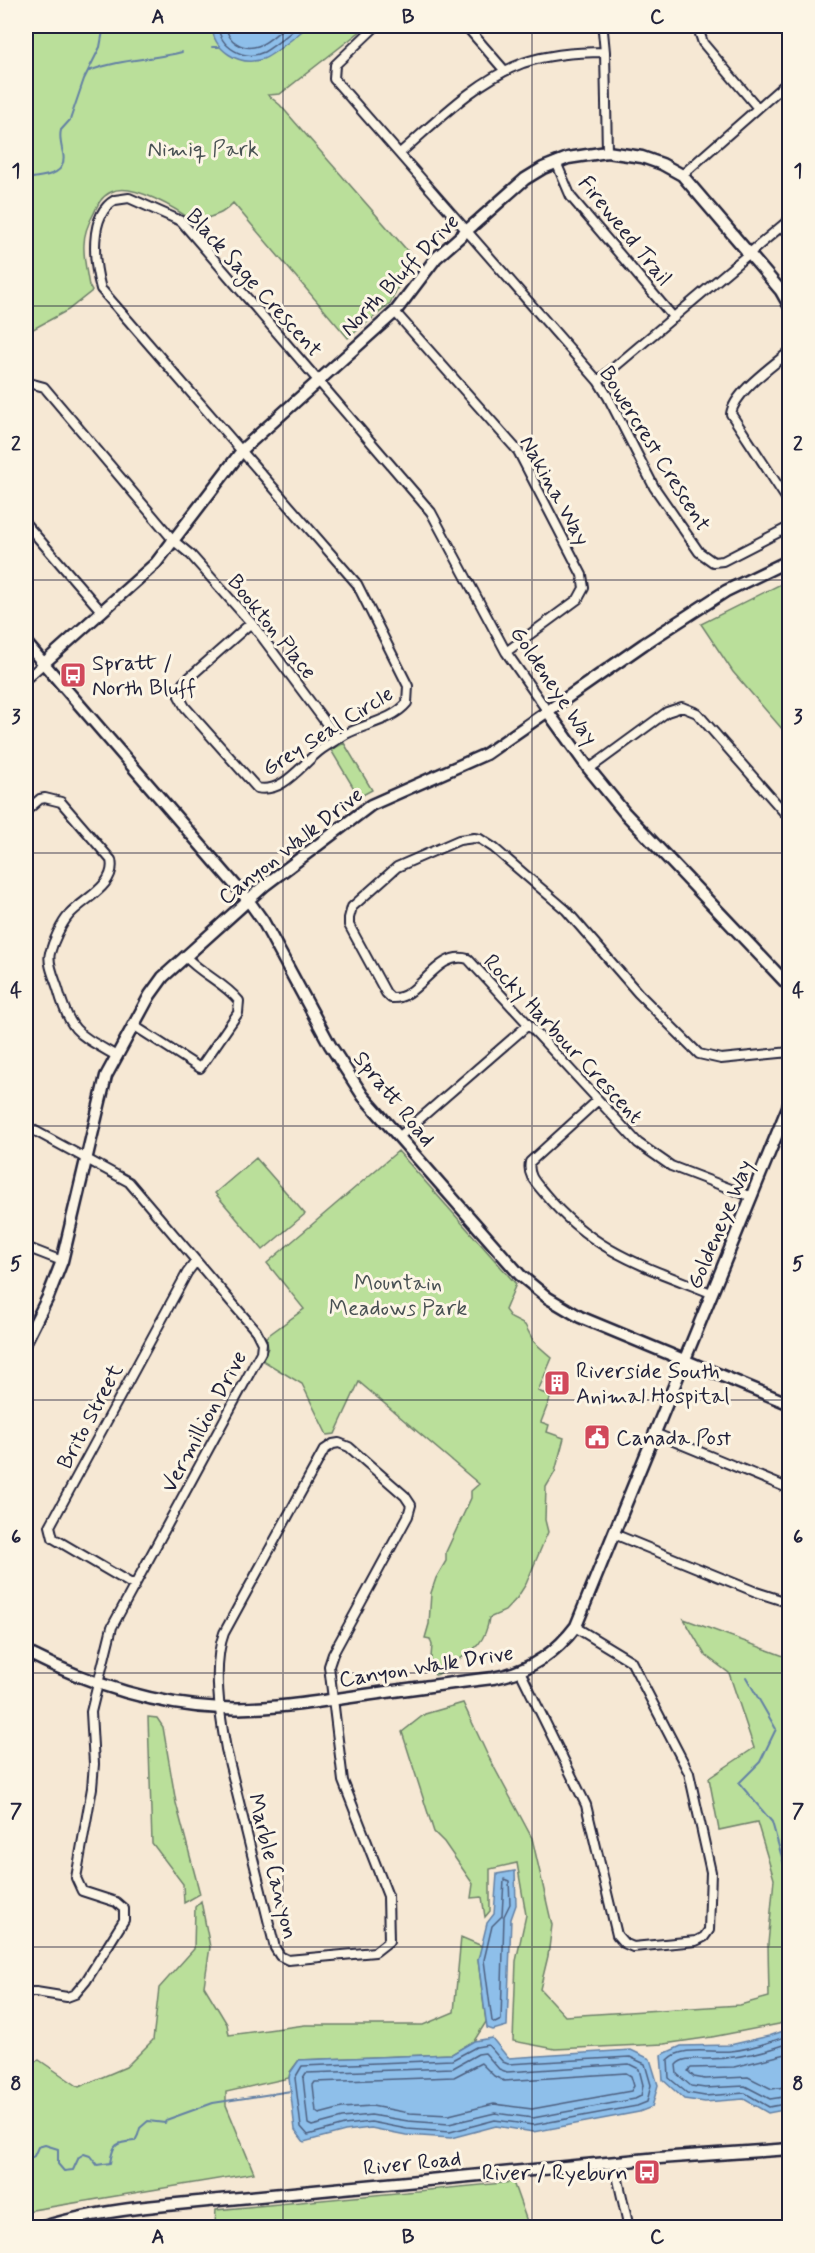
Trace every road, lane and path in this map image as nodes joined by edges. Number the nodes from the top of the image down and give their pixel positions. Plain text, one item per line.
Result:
1 (376, 26) edge
2 (466, 26) edge
3 (601, 26) edge
4 (703, 26) edge
5 (605, 52) junction
6 (505, 71) junction
7 (789, 80) edge
8 (757, 107) junction
9 (607, 152) junction
10 (400, 153) junction
11 (556, 162) junction
12 (682, 175) junction
13 (789, 219) edge
14 (467, 231) junction
15 (750, 254) junction
16 (789, 307) edge
17 (395, 312) junction
18 (674, 318) junction
19 (789, 351) edge
20 (320, 381) junction
21 (598, 381) junction
22 (26, 385) edge
23 (241, 452) junction
24 (789, 504) edge
25 (26, 524) edge
26 (789, 525) edge
27 (174, 541) junction
28 (789, 561) edge
29 (102, 612) junction
30 (251, 623) junction
31 (26, 643) edge
32 (506, 652) junction
33 (44, 664) junction
34 (26, 679) edge
35 (548, 712) junction
36 (338, 739) junction
37 (589, 769) junction
38 (26, 811) edge
39 (789, 819) edge
40 (248, 900) junction
41 (185, 956) junction
42 (789, 987) edge
43 (134, 1025) junction
44 (528, 1025) junction
45 (789, 1052) edge
46 (115, 1055) junction
47 (598, 1100) junction
48 (789, 1102) edge
49 (26, 1126) edge
50 (400, 1136) junction
51 (86, 1160) junction
52 (752, 1197) junction
53 (26, 1247) edge
54 (62, 1261) junction
55 (196, 1262) junction
56 (711, 1293) junction
57 (26, 1341) edge
58 (684, 1360) junction
59 (789, 1404) edge
60 (654, 1433) junction
61 (789, 1489) edge
62 (614, 1534) junction
63 (135, 1586) junction
64 (789, 1603) edge
65 (575, 1627) junction
66 (26, 1652) edge
67 (520, 1671) junction
68 (97, 1684) junction
69 (332, 1700) junction
70 (221, 1708) junction
71 (26, 1992) edge
72 (789, 2149) edge
73 (614, 2162) junction
74 (40, 2228) edge
75 (629, 2228) edge

1 - 10 street, Bowercrest Crescent
2 - 6 street
3 - 5 street
4 - 8 street
5 - 6 street
5 - 9 street
6 - 10 street
7 - 8 street
8 - 12 street
9 - 11 street, North Bluff Drive
9 - 12 street, North Bluff Drive
10 - 14 street, Bowercrest Crescent
11 - 14 street, North Bluff Drive
11 - 18 street, Fireweed Trail
12 - 15 street, North Bluff Drive
13 - 15 street
14 - 17 street, North Bluff Drive
14 - 21 street, Bowercrest Crescent
15 - 16 street, North Bluff Drive
15 - 18 street
17 - 20 street, North Bluff Drive
17 - 32 street, Nakina Way
18 - 21 street
19 - 24 street
20 - 23 street, North Bluff Drive
20 - 23 street, Black Sage Crescent
20 - 32 street, Goldeneye Way
21 - 26 street, Bowercrest Crescent
22 - 27 street, Bookton Place
23 - 27 street, North Bluff Drive
23 - 36 street, Grey Seal Circle
25 - 29 street
27 - 29 street, North Bluff Drive
27 - 30 street, Bookton Place
28 - 35 street, Canyon Walk Drive
29 - 33 street, North Bluff Drive
30 - 36 street, Bookton Place
30 - 36 street, Grey Seal Circle
31 - 33 street, Spratt Road
32 - 35 street, Goldeneye Way
33 - 34 street
33 - 40 street, Spratt Road
35 - 37 street, Goldeneye Way
35 - 40 street, Canyon Walk Drive
37 - 39 street
37 - 42 street, Goldeneye Way
38 - 46 street
40 - 41 street, Canyon Walk Drive
40 - 50 street, Spratt Road
41 - 43 street, Canyon Walk Drive
41 - 43 street
43 - 46 street, Canyon Walk Drive
44 - 45 street, Rocky Harbour Crescent
44 - 47 street, Rocky Harbour Crescent
44 - 50 street
46 - 51 street, Canyon Walk Drive
47 - 52 street, Rocky Harbour Crescent
47 - 56 street
48 - 52 street, Goldeneye Way
49 - 51 street, Vermillion Drive
50 - 58 street, Spratt Road
51 - 54 street, Canyon Walk Drive
51 - 55 street, Vermillion Drive
52 - 56 street, Goldeneye Way
53 - 54 street
54 - 57 street, Canyon Walk Drive
55 - 63 street, Vermillion Drive
55 - 63 street, Brito Street
56 - 58 street, Goldeneye Way
58 - 59 street, Spratt Road
58 - 60 street, Canyon Walk Drive
60 - 61 street
60 - 62 street, Canyon Walk Drive
62 - 64 street
62 - 65 street, Canyon Walk Drive
63 - 68 street, Vermillion Drive
65 - 67 street, Canyon Walk Drive
65 - 67 street
66 - 68 street, Canyon Walk Drive
67 - 69 street, Canyon Walk Drive
68 - 70 street, Canyon Walk Drive
68 - 71 street, Vermillion Drive
69 - 70 street, Canyon Walk Drive
69 - 70 street, Marble Canyon
69 - 70 street, Marble Canyon
72 - 73 street, River Road
73 - 74 street, River Road
73 - 75 street

